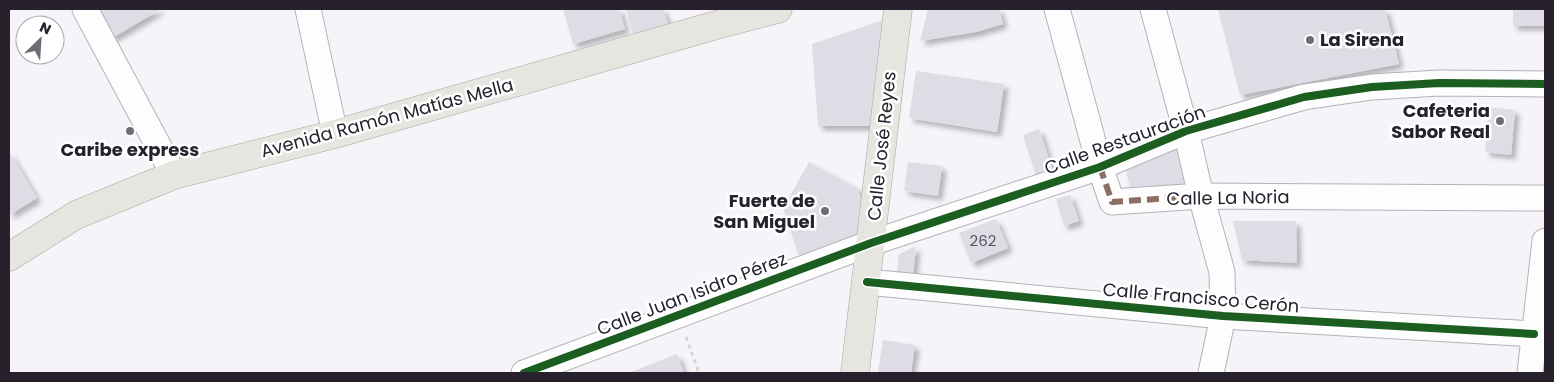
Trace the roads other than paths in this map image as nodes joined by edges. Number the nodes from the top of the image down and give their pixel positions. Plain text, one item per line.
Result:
1 (84, 9) edge
2 (308, 9) edge
3 (778, 9) edge
4 (898, 9) edge
5 (1058, 9) edge
6 (1153, 9) edge
7 (720, 16) edge
8 (1545, 84) edge
9 (1186, 131) junction
10 (335, 134) junction
11 (1100, 167) junction
12 (174, 174) junction
13 (1201, 196) junction
14 (1545, 198) edge
15 (1545, 241) edge
16 (871, 243) junction
17 (9, 257) edge
18 (867, 282) junction
19 (1223, 316) junction
20 (1534, 334) junction
21 (524, 373) edge
22 (855, 373) edge
23 (1210, 373) edge
24 (1530, 373) edge

1 - 12 street
2 - 10 street
3 - 7 main road, Avenida Ramón Matías Mella
4 - 16 main road, Calle José Reyes
5 - 11 street, Calle La Noria
6 - 9 street
7 - 10 main road, Avenida Ramón Matías Mella
8 - 9 street, Calle Restauración
9 - 11 street, Calle Restauración
9 - 13 street
10 - 12 main road, Avenida Ramón Matías Mella
11 - 13 street, Calle La Noria
11 - 16 street, Calle Restauración
12 - 17 main road, Avenida Ramón Matías Mella
13 - 14 street, Calle La Noria
13 - 19 street
15 - 20 street
16 - 18 main road, Calle José Reyes
16 - 21 street, Calle Juan Isidro Pérez
18 - 19 street, Calle Francisco Cerón
18 - 22 main road, Calle José Reyes
19 - 20 street, Calle Francisco Cerón
19 - 23 street
20 - 24 street

